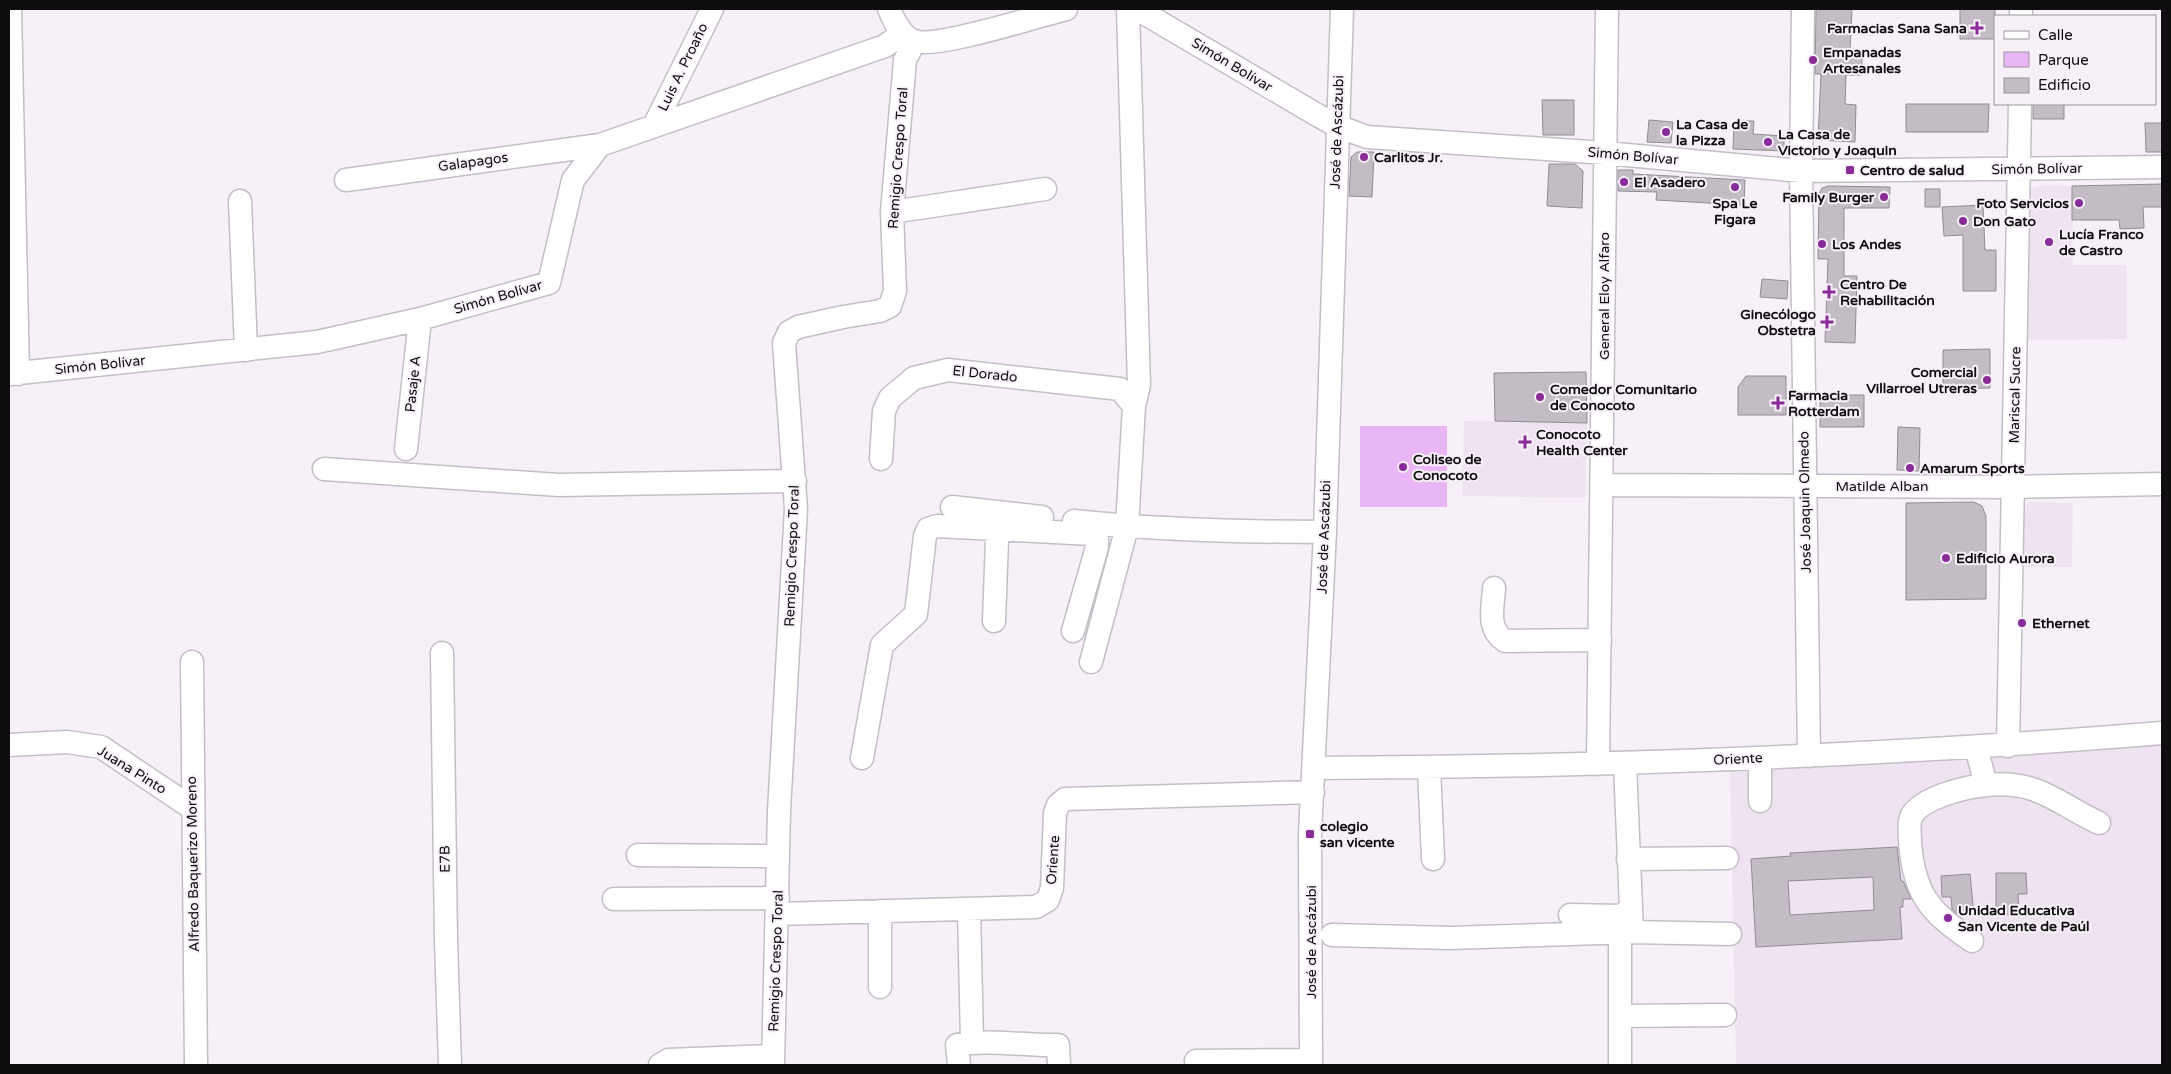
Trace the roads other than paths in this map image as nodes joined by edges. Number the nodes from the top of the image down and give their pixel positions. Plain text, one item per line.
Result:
1 (712, 9) edge
2 (888, 9) edge
3 (1066, 9) edge
4 (1128, 9) edge
5 (1137, 9) edge
6 (1342, 9) edge
7 (1607, 9) edge
8 (1803, 9) edge
9 (10, 20) edge
10 (909, 37) junction
11 (2020, 105) edge
12 (654, 126) junction
13 (1337, 126) junction
14 (600, 145) junction
15 (1605, 153) junction
16 (2162, 167) edge
17 (2018, 170) junction
18 (1801, 171) junction
19 (346, 180) dead end
20 (1045, 189) dead end
21 (240, 201) dead end
22 (892, 212) junction
23 (420, 319) junction
24 (246, 350) junction
25 (13, 374) edge
26 (1127, 397) junction
27 (406, 449) dead end
28 (881, 459) dead end
29 (324, 469) dead end
30 (795, 481) junction
31 (2162, 484) edge
32 (1602, 485) junction
33 (1805, 485) junction
34 (2013, 487) junction
35 (952, 507) dead end
36 (998, 520) junction
37 (1127, 526) junction
38 (1325, 532) junction
39 (1494, 588) dead end
40 (994, 621) dead end
41 (1073, 631) dead end
42 (1600, 640) junction
43 (442, 653) dead end
44 (192, 662) dead end
45 (1091, 662) dead end
46 (2162, 733) edge
47 (9, 746) edge
48 (2008, 746) junction
49 (1976, 747) junction
50 (1809, 756) junction
51 (862, 758) dead end
52 (1760, 758) junction
53 (1598, 764) junction
54 (1625, 764) junction
55 (1314, 768) junction
56 (1429, 768) junction
57 (1986, 785) junction
58 (1313, 792) junction
59 (1760, 801) dead end
60 (192, 808) junction
61 (2099, 823) dead end
62 (638, 855) dead end
63 (778, 856) junction
64 (1727, 858) dead end
65 (1433, 859) dead end
66 (1628, 859) junction
67 (614, 899) dead end
68 (778, 906) junction
69 (969, 908) junction
70 (1630, 910) junction
71 (880, 911) junction
72 (1570, 915) dead end
73 (1626, 933) junction
74 (1730, 934) dead end
75 (1332, 935) dead end
76 (1972, 941) dead end
77 (880, 988) dead end
78 (1725, 1015) dead end
79 (1620, 1016) junction
80 (972, 1042) junction
81 (1059, 1055) edge
82 (773, 1061) edge
83 (1196, 1061) dead end
84 (1311, 1062) edge
85 (196, 1065) edge
86 (450, 1065) edge
87 (660, 1065) edge
88 (959, 1065) edge
89 (1620, 1065) edge

1 - 12 street, Luis A. Proaño
2 - 10 street
3 - 10 street
4 - 26 street
5 - 13 street, Simón Bolívar
6 - 13 street, José de Ascázubi
7 - 15 street, General Eloy Alfaro
8 - 18 street, José Joaquin Olmedo
9 - 25 street
10 - 12 street
10 - 22 street, Remigio Crespo Toral
11 - 17 street, Mariscal Sucre
12 - 14 street
13 - 15 street, Simón Bolívar
13 - 38 street, José de Ascázubi
14 - 19 street, Galapagos
14 - 23 street, Simón Bolívar
15 - 18 street, Simón Bolívar
15 - 32 street, General Eloy Alfaro
16 - 17 street, Simón Bolívar
17 - 18 street, Simón Bolívar
17 - 34 street, Mariscal Sucre
18 - 33 street, José Joaquin Olmedo
20 - 22 street
21 - 24 street
22 - 30 street, Remigio Crespo Toral
23 - 24 street, Simón Bolívar
23 - 27 street, Pasaje A
24 - 25 street, Simón Bolívar
26 - 28 street, El Dorado
26 - 37 street
29 - 30 street
30 - 63 street, Remigio Crespo Toral
31 - 34 street, Matilde Alban
32 - 33 street, Matilde Alban
32 - 42 street, General Eloy Alfaro
33 - 34 street, Matilde Alban
33 - 50 street, José Joaquin Olmedo
34 - 48 street, Mariscal Sucre
35 - 36 street
36 - 37 street
36 - 40 street
36 - 41 street
36 - 51 street
37 - 38 street
37 - 45 street
38 - 55 street, José de Ascázubi
39 - 42 street
42 - 53 street, General Eloy Alfaro
43 - 86 street, E7B
44 - 60 street, Alfredo Baquerizo Moreno
46 - 48 street, Oriente
47 - 60 street, Juana Pinto
48 - 49 street, Oriente
49 - 50 street, Oriente
49 - 57 street
50 - 52 street, Oriente
52 - 54 street, Oriente
52 - 59 street
53 - 54 street, Oriente
53 - 56 street, Oriente
54 - 66 street
55 - 56 street, Oriente
55 - 58 street, José de Ascázubi
56 - 65 street
57 - 61 street
57 - 76 street
58 - 69 street, Oriente
58 - 84 street, José de Ascázubi
60 - 85 street, Alfredo Baquerizo Moreno
62 - 63 street
63 - 68 street, Remigio Crespo Toral
64 - 66 street
66 - 70 street
67 - 68 street, Oriente
68 - 71 street, Oriente
68 - 82 street, Remigio Crespo Toral
69 - 71 street, Oriente
69 - 80 street
70 - 72 street
70 - 73 street
71 - 77 street
73 - 74 street
73 - 75 street
73 - 79 street
78 - 79 street
79 - 89 street
80 - 81 street
80 - 88 street
82 - 87 street
83 - 84 street

